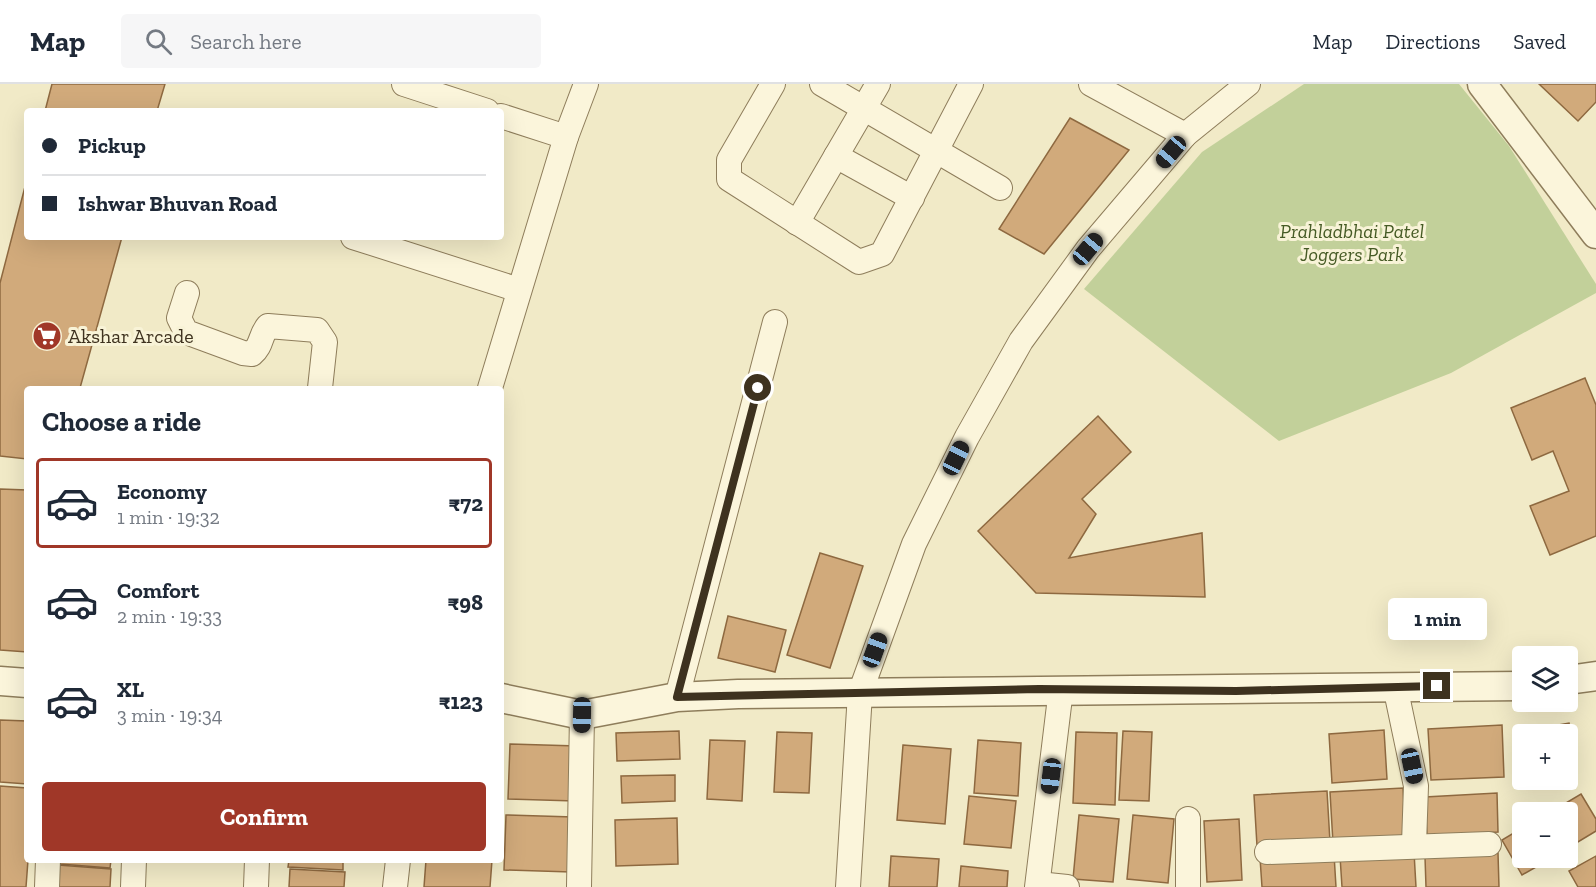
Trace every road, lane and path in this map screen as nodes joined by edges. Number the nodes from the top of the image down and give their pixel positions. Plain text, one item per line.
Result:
1 (404, 84) edge
2 (586, 84) edge
3 (773, 84) edge
4 (822, 84) edge
5 (878, 84) edge
6 (971, 84) edge
7 (1091, 84) edge
8 (1248, 84) edge
9 (1482, 84) edge
10 (478, 108) edge
11 (864, 109) junction
12 (504, 117) edge
13 (1185, 135) junction
14 (566, 137) junction
15 (936, 152) junction
16 (836, 156) junction
17 (1000, 188) dead end
18 (912, 198) junction
19 (797, 223) junction
20 (1596, 234) edge
21 (362, 240) edge
22 (519, 290) junction
23 (187, 292) dead end
24 (775, 322) dead end
25 (320, 386) edge
26 (491, 386) edge
27 (1596, 676) edge
28 (1578, 679) edge
29 (0, 681) edge
30 (24, 683) edge
31 (1395, 686) junction
32 (1512, 686) edge
33 (1061, 689) junction
34 (860, 693) junction
35 (677, 697) junction
36 (504, 699) edge
37 (582, 715) junction
38 (1188, 819) dead end
39 (1414, 844) junction
40 (1489, 844) dead end
41 (1267, 852) dead end
42 (48, 863) edge
43 (134, 863) edge
44 (257, 863) edge
45 (398, 863) edge
46 (1038, 886) edge
47 (47, 887) edge
48 (133, 887) edge
49 (256, 887) edge
50 (395, 887) edge
51 (579, 887) edge
52 (848, 887) edge
53 (1067, 887) edge
54 (1188, 887) edge

1 - 10 street
2 - 14 street
3 - 19 street
4 - 11 street
5 - 11 street
6 - 15 street
7 - 13 street
8 - 13 street
9 - 20 street
11 - 15 street
11 - 16 street
12 - 14 street
13 - 34 street
14 - 22 street
15 - 17 street
15 - 18 street
16 - 18 street
16 - 19 street
18 - 19 street
21 - 22 street
22 - 26 street
23 - 25 street
24 - 35 street
27 - 28 street
29 - 30 street
31 - 32 street
31 - 33 street
31 - 39 street
33 - 34 street
33 - 46 street
34 - 35 street
34 - 52 street
35 - 37 street
36 - 37 street
37 - 51 street
38 - 54 street
39 - 40 street
39 - 41 street
42 - 47 street
43 - 48 street
44 - 49 street
45 - 50 street
46 - 53 street

